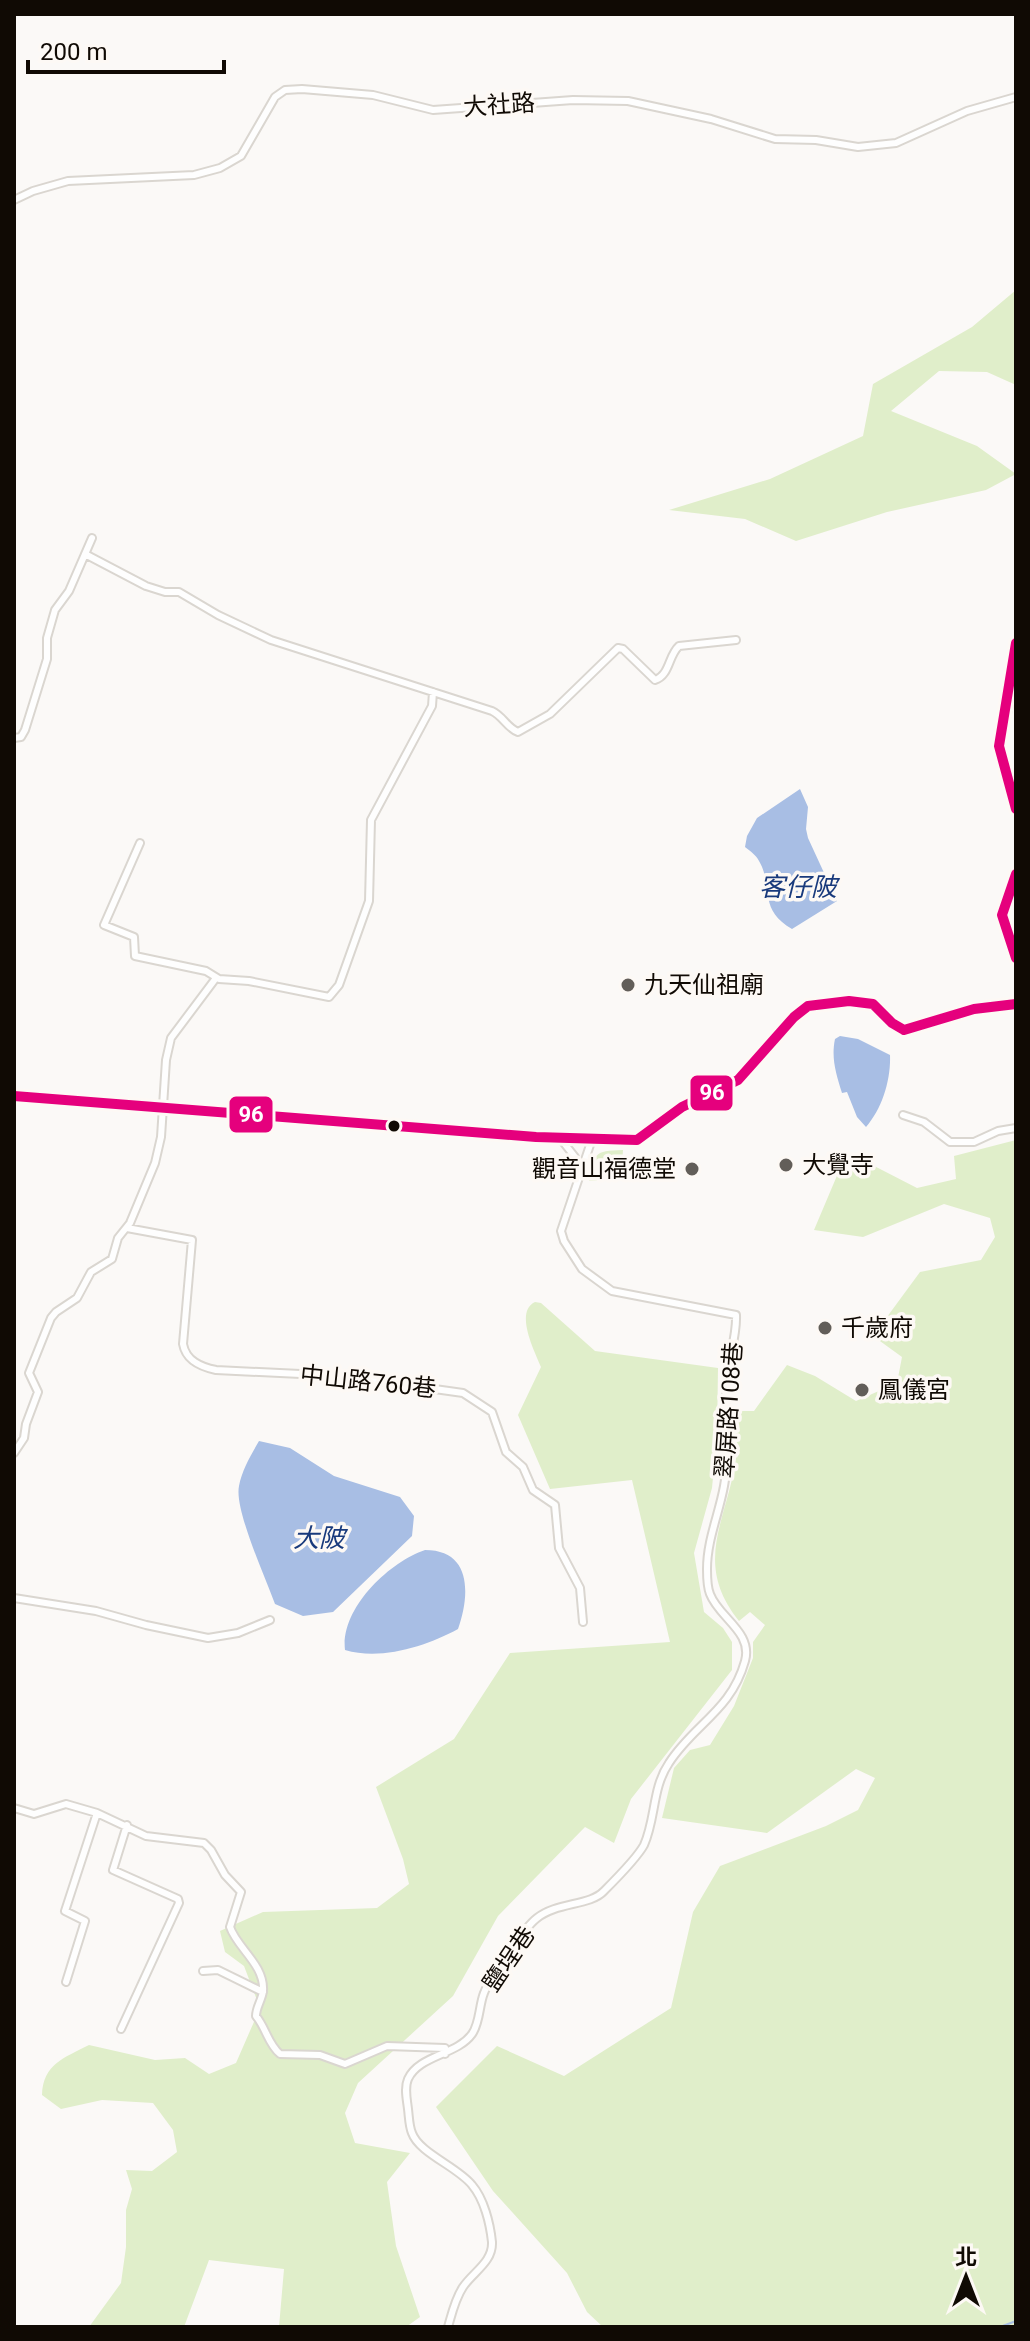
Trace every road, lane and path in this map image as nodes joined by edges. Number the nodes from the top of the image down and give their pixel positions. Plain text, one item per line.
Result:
1 (1016, 97) edge
2 (14, 200) edge
3 (92, 538) dead end
4 (85, 554) junction
5 (736, 640) dead end
6 (1016, 643) edge
7 (433, 692) junction
8 (14, 738) edge
9 (1016, 809) edge
10 (140, 843) dead end
11 (1016, 874) edge
12 (1016, 958) edge
13 (216, 978) junction
14 (1016, 1004) edge
15 (14, 1096) edge
16 (163, 1108) junction
17 (903, 1115) dead end
18 (1016, 1128) edge
19 (560, 1138) junction
20 (592, 1139) junction
21 (579, 1176) junction
22 (127, 1228) junction
23 (14, 1453) edge
24 (14, 1598) edge
25 (721, 1611) joint
26 (270, 1620) dead end
27 (583, 1622) dead end
28 (14, 1808) edge
29 (97, 1813) junction
30 (127, 1825) junction
31 (203, 1971) dead end
32 (66, 1982) dead end
33 (263, 1992) junction
34 (121, 2029) dead end
35 (445, 2054) junction
36 (448, 2327) edge

1 - 2 street, 大社路
3 - 4 street
4 - 7 street
4 - 8 street
5 - 7 street
6 - 9 main road
7 - 13 street
10 - 13 street
11 - 12 main road
13 - 16 street
14 - 20 main road
15 - 16 main road
16 - 19 main road
16 - 22 street
17 - 18 street
19 - 20 main road
19 - 21 street
20 - 21 street, 翠屏路108巷
21 - 25 street, 翠屏路108巷
22 - 23 street
22 - 27 street, 中山路760巷
24 - 26 street
25 - 35 street, 鹽埕巷
28 - 29 street
29 - 30 street
29 - 32 street
30 - 33 street
30 - 34 street
31 - 33 street
33 - 35 street
35 - 36 street, 鹽埕巷

